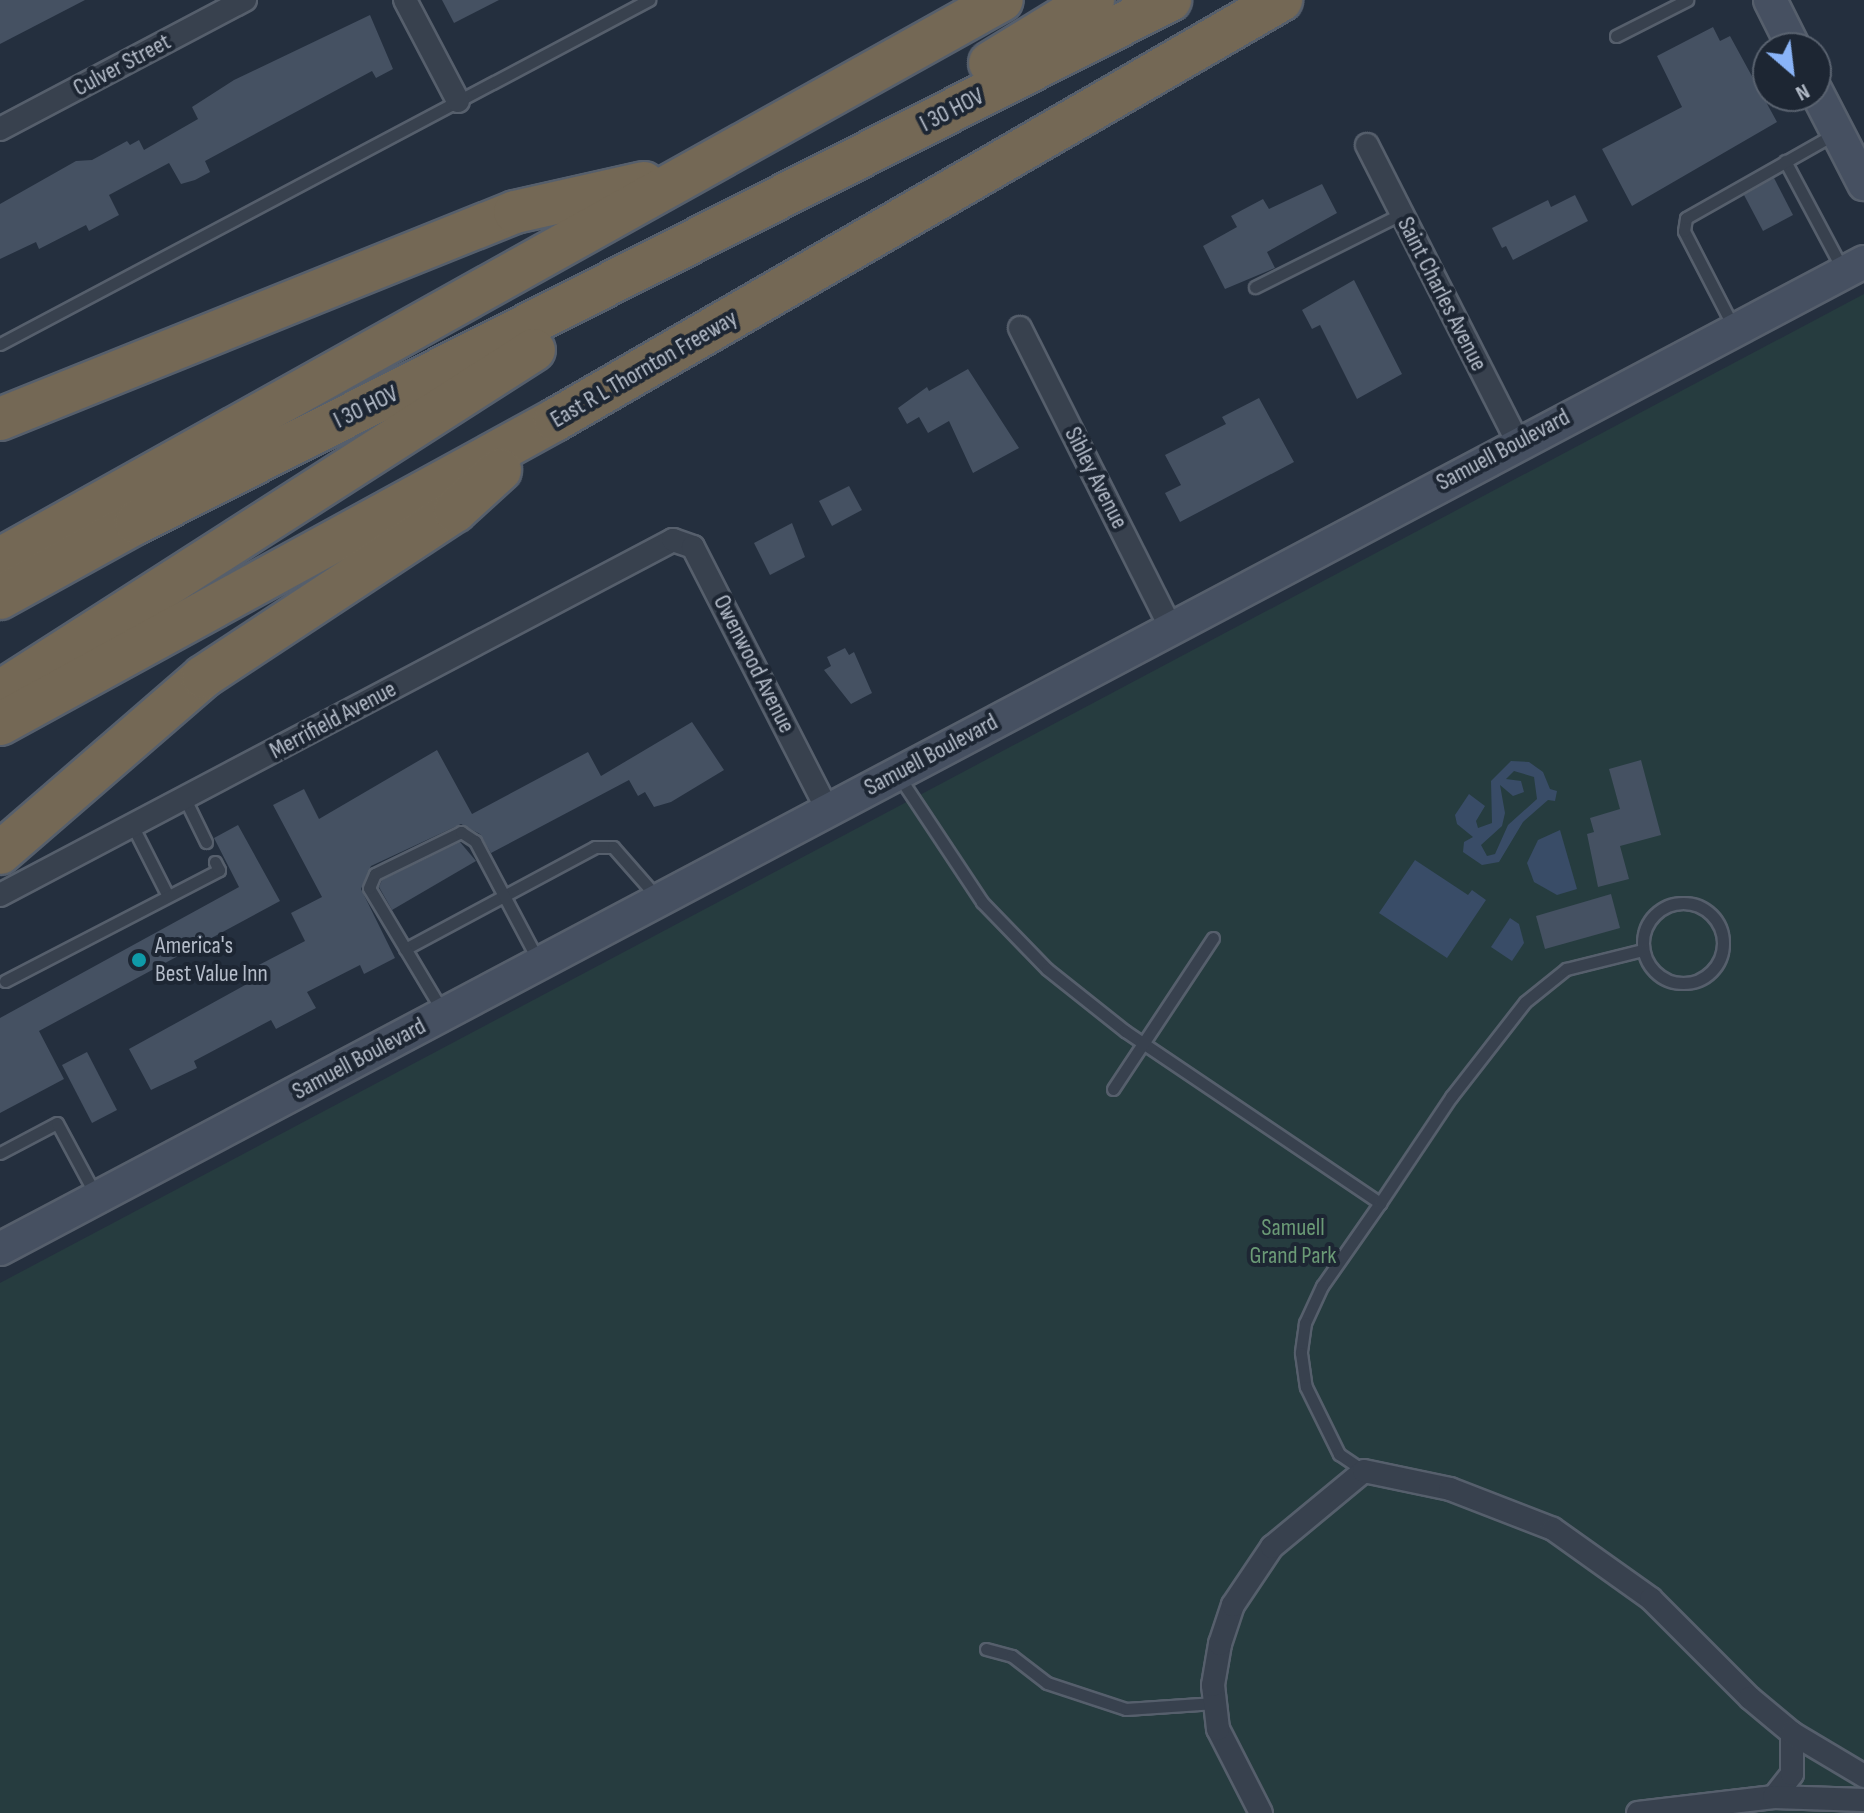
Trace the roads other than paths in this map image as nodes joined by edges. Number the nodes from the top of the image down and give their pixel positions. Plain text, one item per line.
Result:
1 (245, 0) edge
2 (405, 0) edge
3 (649, 0) edge
4 (1002, 0) edge
5 (1093, 0) edge
6 (1170, 0) edge
7 (1281, 0) edge
8 (1687, 0) edge
9 (1770, 0) edge
10 (1786, 32) edge
11 (1616, 36) dead end
12 (458, 101) junction
13 (1826, 112) edge
14 (0, 129) edge
15 (1837, 133) junction
16 (1367, 145) dead end
17 (1785, 161) junction
18 (687, 173) junction
19 (1864, 184) edge
20 (1401, 214) junction
21 (735, 223) junction
22 (1854, 267) edge
23 (1255, 287) dead end
24 (1020, 328) dead end
25 (1735, 329) junction
26 (0, 344) edge
27 (0, 419) edge
28 (555, 420) junction
29 (1518, 442) junction
30 (665, 543) joint
31 (0, 559) edge
32 (0, 565) edge
33 (0, 598) edge
34 (1171, 628) junction
35 (0, 692) edge
36 (0, 724) edge
37 (897, 773) junction
38 (185, 799) junction
39 (827, 809) junction
40 (133, 827) junction
41 (206, 842) dead end
42 (0, 853) edge
43 (215, 862) dead end
44 (0, 895) edge
45 (504, 895) junction
46 (168, 896) junction
47 (660, 900) junction
48 (1213, 938) dead end
49 (405, 949) junction
50 (1643, 950) junction
51 (540, 964) junction
52 (5, 981) dead end
53 (444, 1014) junction
54 (1143, 1044) junction
55 (1113, 1089) dead end
56 (0, 1153) edge
57 (97, 1198) junction
58 (1380, 1203) junction
59 (0, 1249) edge
60 (1364, 1471) junction
61 (986, 1649) dead end
62 (1215, 1703) junction
63 (1792, 1733) junction
64 (1864, 1776) edge
65 (1774, 1797) junction
66 (1864, 1800) edge
67 (1261, 1813) edge
68 (1638, 1813) edge

1 - 14 street, Culver Street
2 - 12 street
3 - 12 lane
4 - 18 highway
5 - 21 highway, I 30 HOV
6 - 21 highway, I 30 HOV
7 - 28 highway, East R L Thornton Freeway
8 - 11 lane
9 - 10 main road
12 - 26 lane
13 - 15 main road
15 - 17 lane
15 - 19 main road
16 - 20 street, Saint Charles Avenue
17 - 22 lane
17 - 25 lane
18 - 27 highway
18 - 31 highway
20 - 23 lane
20 - 29 street, Saint Charles Avenue
21 - 32 highway
21 - 33 highway, I 30 HOV
21 - 35 highway
22 - 25 main road, Samuell Boulevard
24 - 34 street, Sibley Avenue
25 - 29 main road, Samuell Boulevard
28 - 36 highway, East R L Thornton Freeway
28 - 42 highway
29 - 34 main road, Samuell Boulevard
30 - 38 street, Merrifield Avenue
30 - 39 street, Owenwood Avenue
34 - 37 main road, Samuell Boulevard
37 - 39 main road, Samuell Boulevard
37 - 54 lane
38 - 40 street, Merrifield Avenue
38 - 41 lane
39 - 47 main road, Samuell Boulevard
40 - 44 street, Merrifield Avenue
40 - 46 lane
43 - 46 lane
45 - 47 lane
45 - 49 lane
45 - 49 lane
45 - 51 lane
46 - 52 lane
47 - 51 main road, Samuell Boulevard
48 - 54 lane
49 - 53 lane
50 - 50 lane
50 - 58 lane
51 - 53 main road, Samuell Boulevard
53 - 57 main road, Samuell Boulevard
54 - 55 lane
54 - 58 lane
56 - 57 lane
57 - 59 main road, Samuell Boulevard
58 - 60 lane
60 - 62 street
60 - 63 street
61 - 62 lane
62 - 67 street
63 - 64 street
63 - 65 street
65 - 66 street
65 - 68 street

